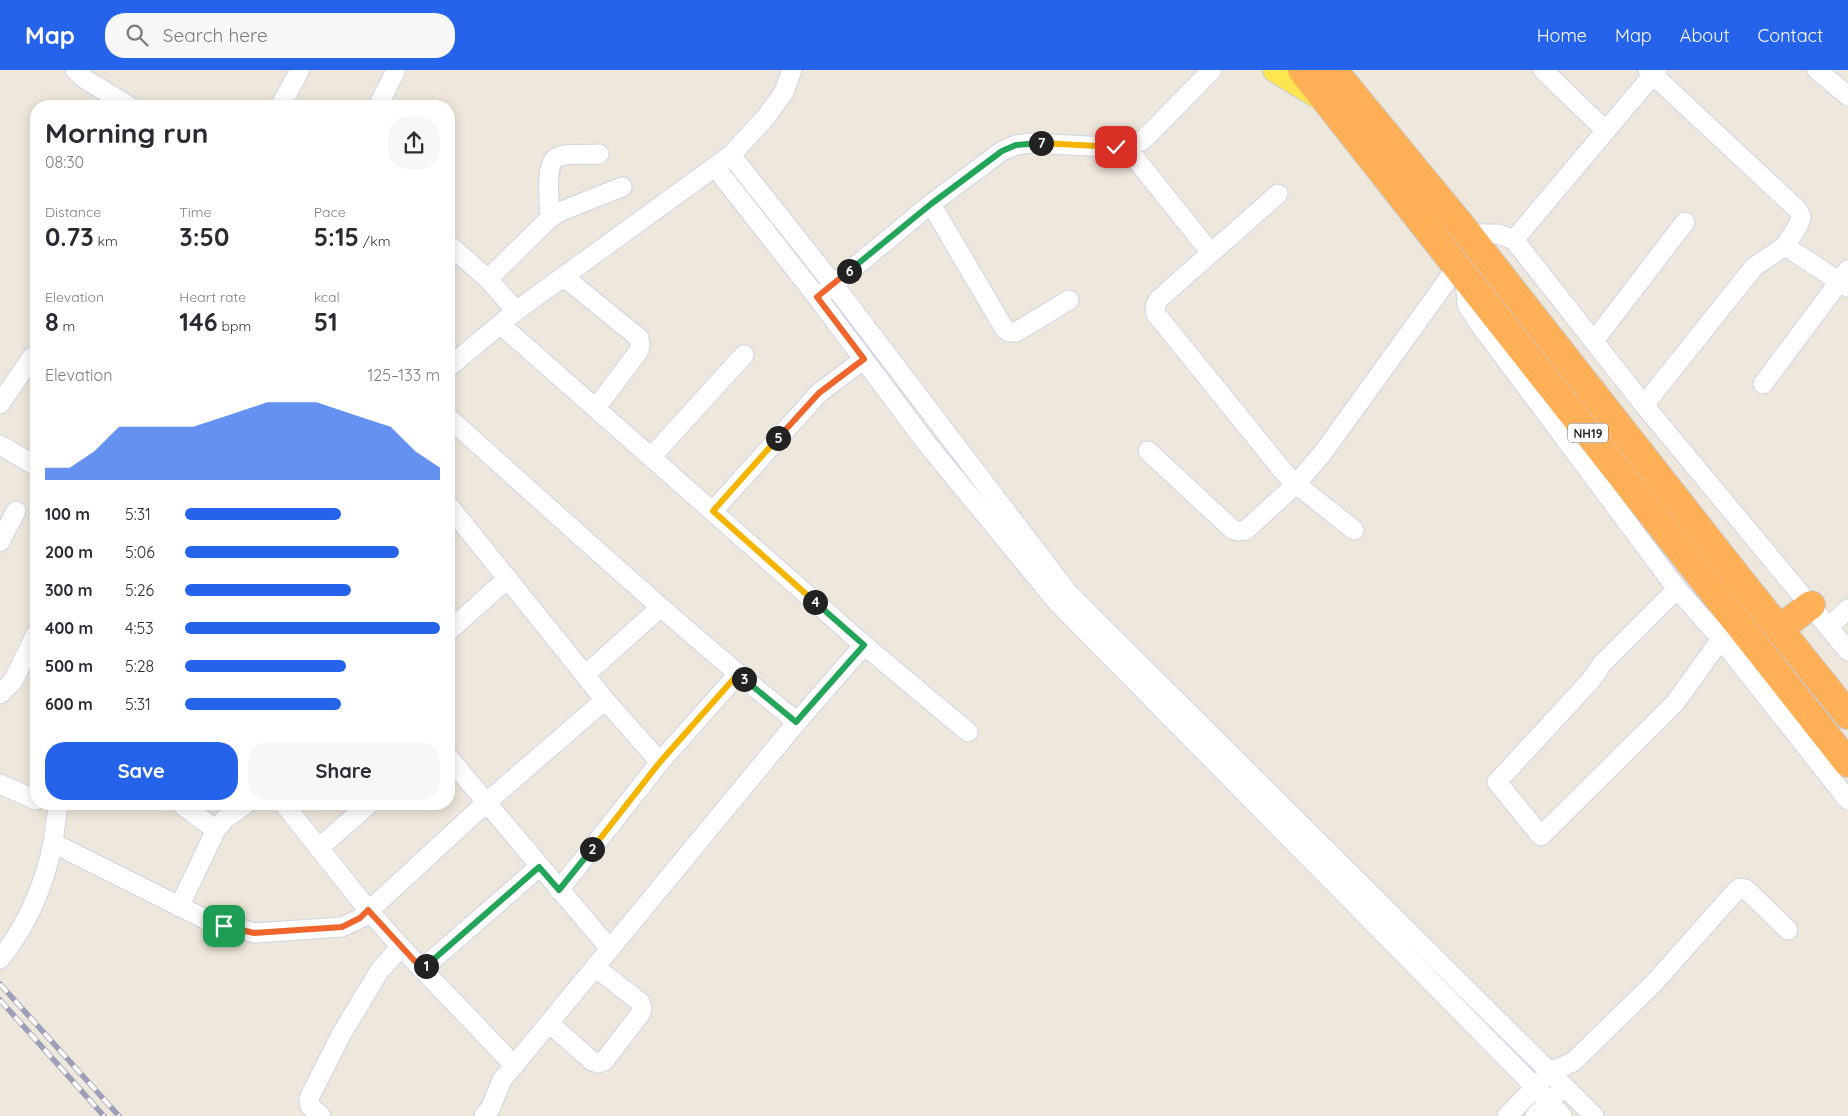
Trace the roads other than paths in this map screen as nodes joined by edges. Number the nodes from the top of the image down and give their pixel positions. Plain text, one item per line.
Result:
1 (75, 70) edge
2 (300, 70) edge
3 (396, 70) edge
4 (792, 70) edge
5 (1212, 70) edge
6 (1276, 70) edge
7 (1302, 70) edge
8 (1333, 70) edge
9 (1543, 70) edge
10 (1817, 70) edge
11 (1652, 72) edge
12 (1340, 88) edge
13 (1848, 96) edge
14 (120, 100) edge
15 (283, 100) edge
16 (381, 100) edge
17 (1606, 131) junction
18 (1127, 148) junction
19 (599, 154) dead end
20 (731, 155) junction
21 (715, 167) junction
22 (622, 187) dead end
23 (1278, 194) dead end
24 (931, 204) junction
25 (550, 218) junction
26 (1685, 222) dead end
27 (1468, 234) junction
28 (1514, 240) junction
29 (1785, 246) junction
30 (455, 250) edge
31 (1211, 252) junction
32 (1461, 272) junction
33 (564, 276) junction
34 (488, 279) junction
35 (1845, 280) edge
36 (833, 284) junction
37 (817, 297) junction
38 (1069, 300) dead end
39 (516, 311) junction
40 (500, 324) junction
41 (1594, 341) junction
42 (744, 355) dead end
43 (864, 359) junction
44 (30, 361) edge
45 (455, 361) edge
46 (1763, 384) dead end
47 (0, 404) edge
48 (1644, 405) junction
49 (596, 408) junction
50 (455, 423) edge
51 (0, 445) edge
52 (1148, 452) dead end
53 (652, 456) junction
54 (30, 462) edge
55 (1296, 484) junction
56 (16, 511) dead end
57 (713, 511) junction
58 (455, 520) edge
59 (1354, 530) dead end
60 (0, 542) edge
61 (508, 578) junction
62 (1739, 579) junction
63 (1678, 590) junction
64 (1716, 594) junction
65 (1811, 605) junction
66 (660, 607) junction
67 (1848, 610) edge
68 (455, 626) edge
69 (1830, 627) junction
70 (1779, 629) junction
71 (1721, 640) junction
72 (864, 645) junction
73 (30, 646) edge
74 (1848, 651) edge
75 (738, 674) junction
76 (585, 675) junction
77 (0, 694) edge
78 (605, 700) junction
79 (1848, 714) edge
80 (796, 722) junction
81 (968, 732) dead end
82 (660, 762) junction
83 (1848, 763) edge
84 (455, 765) edge
85 (0, 784) edge
86 (30, 797) edge
87 (1848, 800) edge
88 (487, 802) junction
89 (55, 810) edge
90 (188, 810) edge
91 (237, 810) edge
92 (289, 810) edge
93 (362, 810) edge
94 (216, 830) junction
95 (53, 843) junction
96 (320, 847) junction
97 (539, 867) junction
98 (559, 890) junction
99 (180, 907) junction
100 (368, 910) junction
101 (1788, 930) dead end
102 (401, 947) junction
103 (610, 949) junction
104 (0, 959) edge
105 (595, 967) junction
106 (422, 969) junction
107 (549, 1022) junction
108 (1573, 1062) junction
109 (514, 1065) junction
110 (1550, 1072) junction
111 (1564, 1087) junction
112 (1536, 1088) junction
113 (1548, 1103) junction
114 (321, 1116) edge
115 (484, 1116) edge
116 (1508, 1116) edge
117 (1534, 1116) edge
118 (1562, 1116) edge
119 (1594, 1116) edge

1 - 14 street
2 - 15 street
3 - 16 street
4 - 20 street
5 - 18 street
6 - 12 main road
7 - 12 highway, NH19
8 - 12 highway, NH19
9 - 17 street
10 - 13 street
11 - 17 street
11 - 29 street
12 - 27 highway, NH19
12 - 32 highway, NH19
17 - 28 street
18 - 24 street
18 - 31 street
19 - 25 street
20 - 21 street
20 - 36 street
21 - 33 street
21 - 37 street
22 - 25 street
23 - 31 street
24 - 36 street
24 - 38 street
25 - 34 street
26 - 41 street
27 - 28 street
27 - 62 highway, NH19
28 - 41 street
29 - 35 street
29 - 48 street
30 - 34 street
31 - 55 street
32 - 55 street
32 - 63 street
32 - 64 highway, NH19
33 - 39 street
33 - 49 street
34 - 39 street
35 - 46 street
36 - 37 street
36 - 110 street
37 - 43 street
39 - 40 street
40 - 45 street
40 - 49 street
41 - 48 street
42 - 53 street
43 - 57 street
43 - 112 street
44 - 47 street
48 - 65 street
49 - 53 street
50 - 66 street
51 - 54 street
52 - 55 street
53 - 57 street
55 - 59 street
56 - 60 street
57 - 72 street
58 - 61 street
61 - 68 street
61 - 76 street
62 - 64 highway
62 - 70 highway, NH19
63 - 71 street
63 - 71 street
64 - 83 highway, NH19
65 - 69 street
65 - 70 highway
66 - 75 street
66 - 76 street
67 - 69 street
69 - 74 street
70 - 79 highway, NH19
71 - 87 street
72 - 80 street
72 - 81 street
73 - 77 street
75 - 80 street
75 - 82 street
76 - 78 street
78 - 82 street
78 - 88 street
80 - 103 street
82 - 98 street
84 - 88 street
85 - 86 street
88 - 97 street
88 - 100 street
89 - 95 street
90 - 94 street
91 - 94 street
92 - 96 street
93 - 96 street
94 - 99 street
95 - 99 street
95 - 104 street
96 - 100 street
97 - 98 street
97 - 106 street
98 - 103 street
99 - 100 street
100 - 102 street
101 - 108 street
102 - 106 street
102 - 114 street
103 - 105 street
105 - 107 street
105 - 107 street
106 - 109 street
107 - 109 street
108 - 110 street
108 - 111 street
109 - 115 street
110 - 111 street
110 - 112 street
111 - 113 street
111 - 119 street
112 - 113 street
112 - 116 street
113 - 117 street
113 - 118 street

